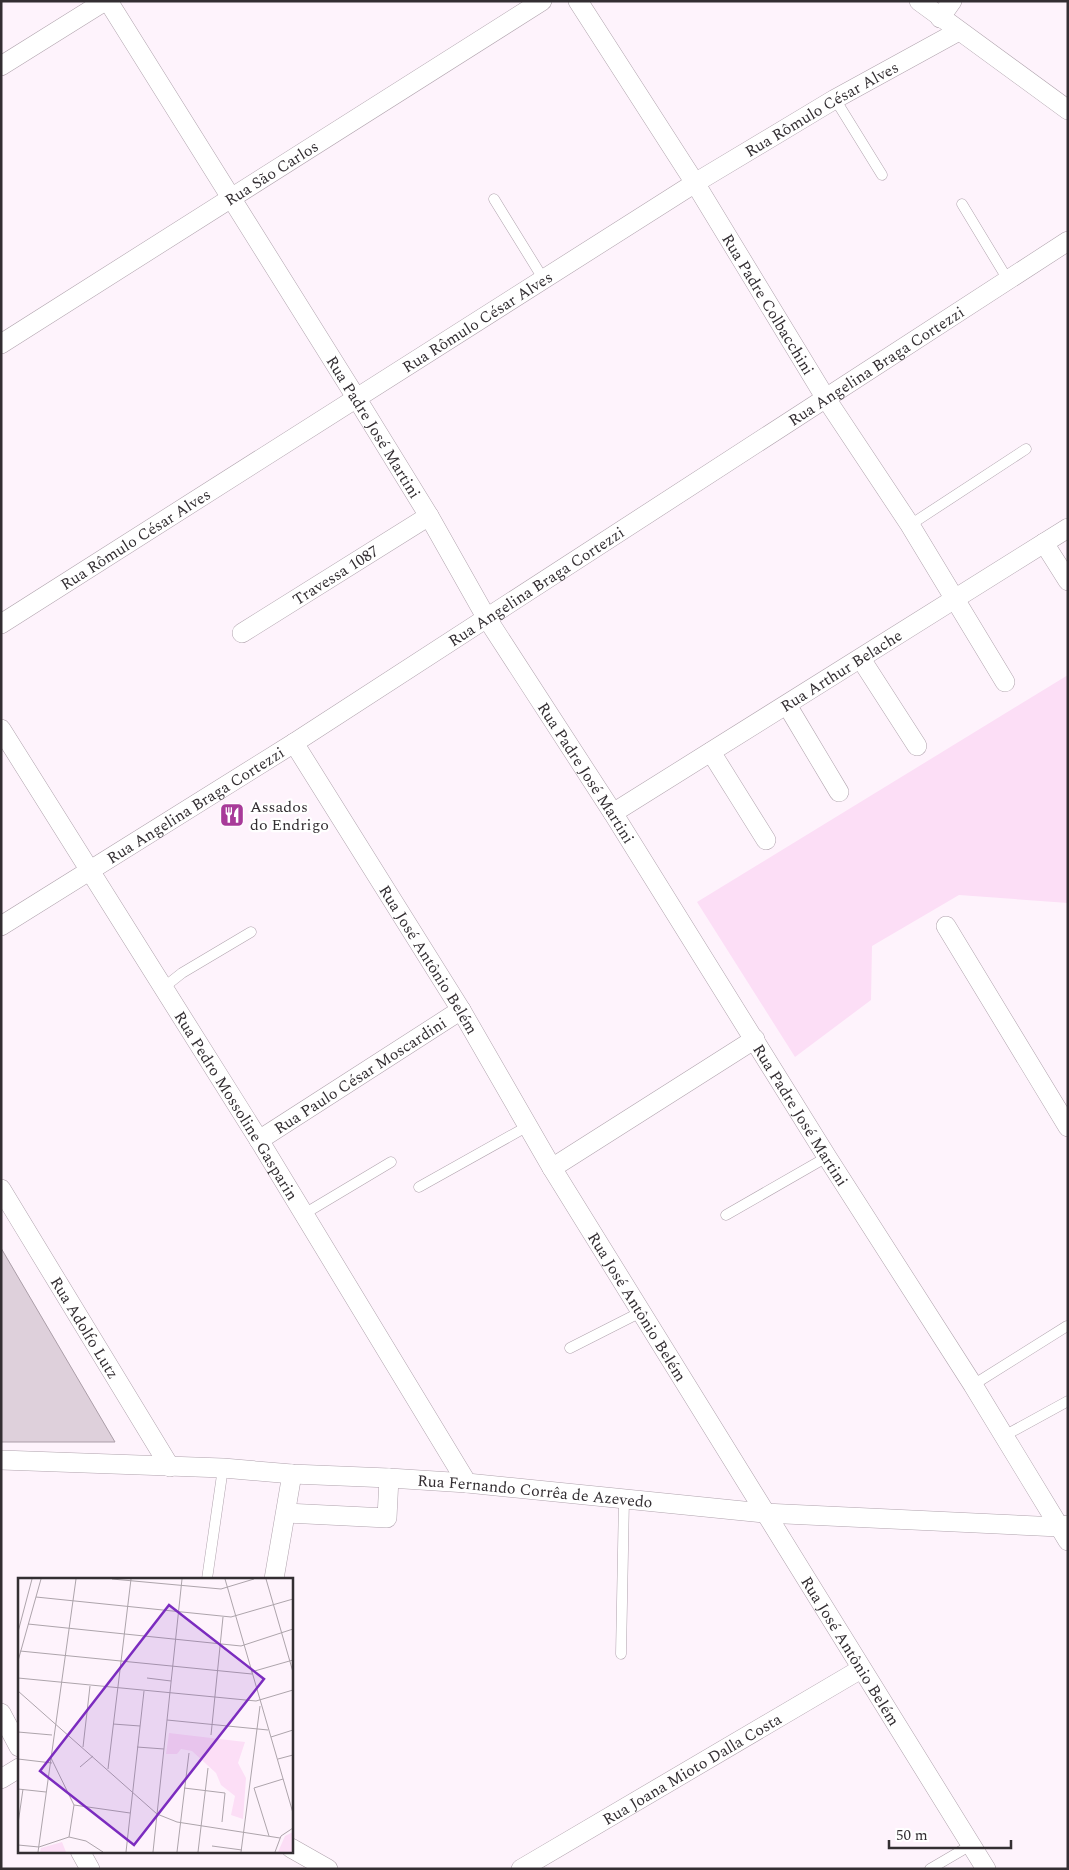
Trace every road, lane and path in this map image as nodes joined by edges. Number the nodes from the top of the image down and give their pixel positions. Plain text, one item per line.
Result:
1 (107, 1) edge
2 (542, 1) edge
3 (578, 1) edge
4 (918, 1) edge
5 (952, 1) edge
6 (940, 18) junction
7 (959, 31) junction
8 (1, 66) edge
9 (835, 99) junction
10 (1066, 107) edge
11 (882, 175) dead end
12 (695, 183) junction
13 (232, 199) junction
14 (494, 199) dead end
15 (962, 204) dead end
16 (1068, 241) edge
17 (544, 280) junction
18 (1008, 280) junction
19 (1, 344) edge
20 (825, 397) junction
21 (357, 399) junction
22 (1026, 449) dead end
23 (429, 516) junction
24 (910, 526) junction
25 (1068, 528) edge
26 (1044, 543) junction
27 (1068, 581) edge
28 (956, 600) junction
29 (486, 617) junction
30 (1, 624) edge
31 (242, 633) dead end
32 (861, 659) junction
33 (1005, 682) dead end
34 (787, 706) junction
35 (1, 729) edge
36 (294, 743) junction
37 (917, 746) dead end
38 (710, 752) junction
39 (840, 792) dead end
40 (613, 813) junction
41 (766, 840) dead end
42 (89, 869) junction
43 (1, 926) edge
44 (946, 926) dead end
45 (250, 932) dead end
46 (163, 988) junction
47 (461, 1010) junction
48 (754, 1039) junction
49 (528, 1126) junction
50 (1068, 1127) edge
51 (259, 1140) junction
52 (826, 1157) junction
53 (390, 1162) dead end
54 (552, 1168) junction
55 (419, 1187) dead end
56 (1, 1189) edge
57 (304, 1214) junction
58 (726, 1215) dead end
59 (641, 1312) junction
60 (1067, 1326) edge
61 (570, 1348) dead end
62 (973, 1385) junction
63 (1068, 1401) edge
64 (1004, 1436) junction
65 (1, 1460) edge
66 (170, 1468) junction
67 (223, 1468) junction
68 (292, 1474) junction
69 (390, 1478) junction
70 (467, 1483) junction
71 (624, 1499) junction
72 (764, 1512) junction
73 (286, 1513) junction
74 (1065, 1531) edge
75 (207, 1578) edge
76 (274, 1578) edge
77 (621, 1654) dead end
78 (861, 1670) junction
79 (1, 1713) edge
80 (18, 1720) edge
81 (18, 1745) edge
82 (18, 1769) edge
83 (1, 1779) edge
84 (971, 1845) junction
85 (292, 1849) edge
86 (81, 1852) edge
87 (90, 1869) edge
88 (328, 1869) edge
89 (521, 1869) edge
90 (930, 1869) edge
91 (986, 1869) edge

1 - 8 street
1 - 13 street, Rua Padre José Martini
2 - 13 street, Rua São Carlos
3 - 12 street, Rua Padre Colbacchini
4 - 6 street
5 - 6 street
6 - 7 street
7 - 9 street, Rua Rômulo César Alves
7 - 10 street
9 - 11 lane
9 - 12 street, Rua Rômulo César Alves
12 - 17 street, Rua Rômulo César Alves
12 - 20 street, Rua Padre Colbacchini
13 - 19 street, Rua São Carlos
13 - 21 street, Rua Padre José Martini
14 - 17 lane
15 - 18 lane
16 - 18 street, Rua Angelina Braga Cortezzi
17 - 21 street, Rua Rômulo César Alves
18 - 20 street, Rua Angelina Braga Cortezzi
20 - 24 street, Rua Padre Colbacchini
20 - 29 street, Rua Angelina Braga Cortezzi
21 - 23 street, Rua Padre José Martini
21 - 30 street, Rua Rômulo César Alves
22 - 24 lane
23 - 29 street, Rua Padre José Martini
23 - 31 street, Travessa 1087
24 - 28 street, Rua Padre Colbacchini
25 - 26 street, Rua Arthur Belache
26 - 27 street
26 - 28 street, Rua Arthur Belache
28 - 32 street, Rua Arthur Belache
28 - 33 street, Rua Padre Colbacchini
29 - 36 street, Rua Angelina Braga Cortezzi
29 - 40 street, Rua Padre José Martini
32 - 34 street, Rua Arthur Belache
32 - 37 street
34 - 38 street, Rua Arthur Belache
34 - 39 street
35 - 42 street, Rua Pedro Mossoline Gasparin
36 - 42 street, Rua Angelina Braga Cortezzi
36 - 47 street, Rua José Antônio Belém
38 - 40 street, Rua Arthur Belache
38 - 41 street
40 - 48 street, Rua Padre José Martini
42 - 43 street, Rua Angelina Braga Cortezzi
42 - 46 street, Rua Pedro Mossoline Gasparin
44 - 50 street
45 - 46 lane
46 - 51 street, Rua Pedro Mossoline Gasparin
47 - 49 street, Rua José Antônio Belém
47 - 51 street, Rua Paulo César Moscardini
48 - 52 street, Rua Padre José Martini
48 - 54 street
49 - 54 street, Rua José Antônio Belém
49 - 55 lane
51 - 57 street, Rua Pedro Mossoline Gasparin
52 - 58 lane
52 - 62 street, Rua Padre José Martini
53 - 57 lane
54 - 59 street, Rua José Antônio Belém
56 - 66 street, Rua Adolfo Lutz
57 - 70 street, Rua Pedro Mossoline Gasparin
59 - 61 lane
59 - 72 street, Rua José Antônio Belém
60 - 62 lane
62 - 64 street, Rua Padre José Martini
63 - 64 lane
64 - 74 street, Rua Padre José Martini
65 - 66 street, Rua Fernando Corrêa de Azevedo
66 - 67 street, Rua Fernando Corrêa de Azevedo
67 - 68 street, Rua Fernando Corrêa de Azevedo
67 - 75 lane
68 - 69 street, Rua Fernando Corrêa de Azevedo
68 - 73 street
69 - 70 street, Rua Fernando Corrêa de Azevedo
69 - 73 street
70 - 71 street, Rua Fernando Corrêa de Azevedo
71 - 72 street, Rua Fernando Corrêa de Azevedo
71 - 77 lane
72 - 74 street, Rua Fernando Corrêa de Azevedo
72 - 78 street, Rua José Antônio Belém
73 - 76 street
78 - 84 street, Rua José Antônio Belém
78 - 89 street, Rua Joana Mioto Dalla Costa
79 - 80 street
79 - 81 street
82 - 83 street
84 - 90 lane
84 - 91 street, Rua José Antônio Belém
85 - 88 street
86 - 87 street

